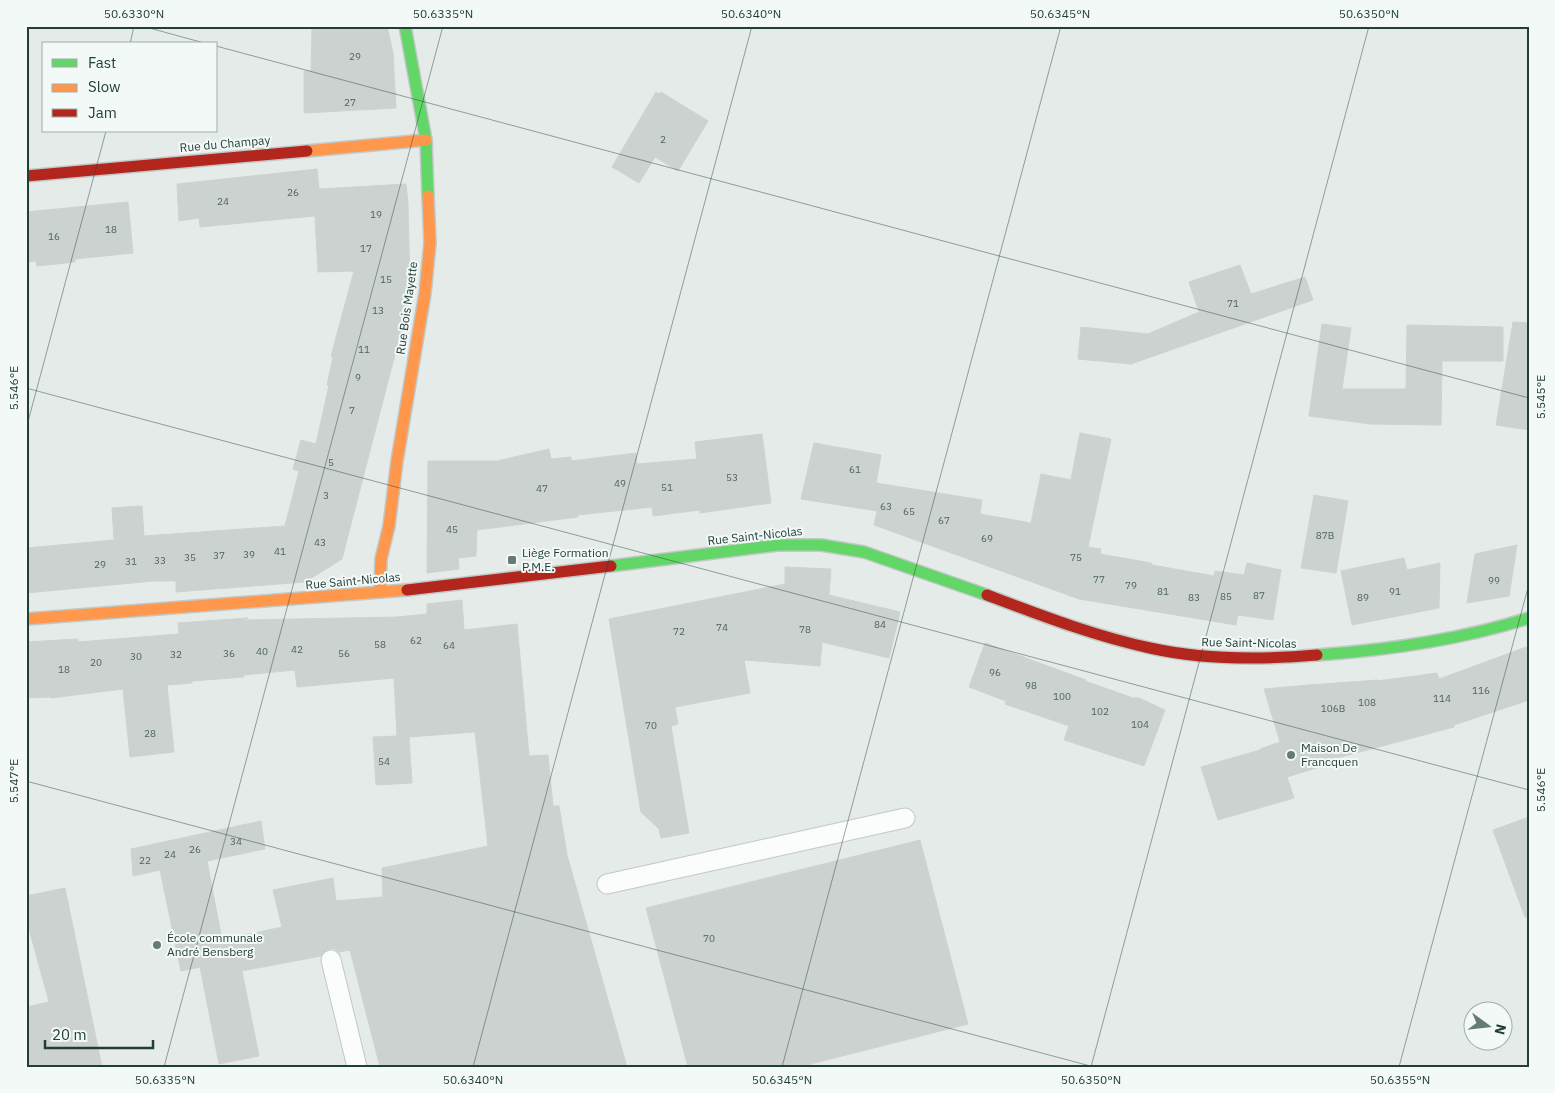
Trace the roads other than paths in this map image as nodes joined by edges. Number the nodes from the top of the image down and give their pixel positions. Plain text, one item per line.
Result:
1 (405, 26) edge
2 (426, 140) junction
3 (26, 176) edge
4 (380, 592) junction
5 (1529, 618) edge
6 (26, 619) edge
7 (904, 818) dead end
8 (607, 884) dead end
9 (331, 960) dead end
10 (357, 1067) edge

1 - 2 street, Rue Bois Mayette
2 - 3 street, Rue du Champay
2 - 4 street, Rue Bois Mayette
4 - 5 street, Rue Saint-Nicolas
4 - 6 street, Rue Saint-Nicolas
7 - 8 lane
9 - 10 lane

